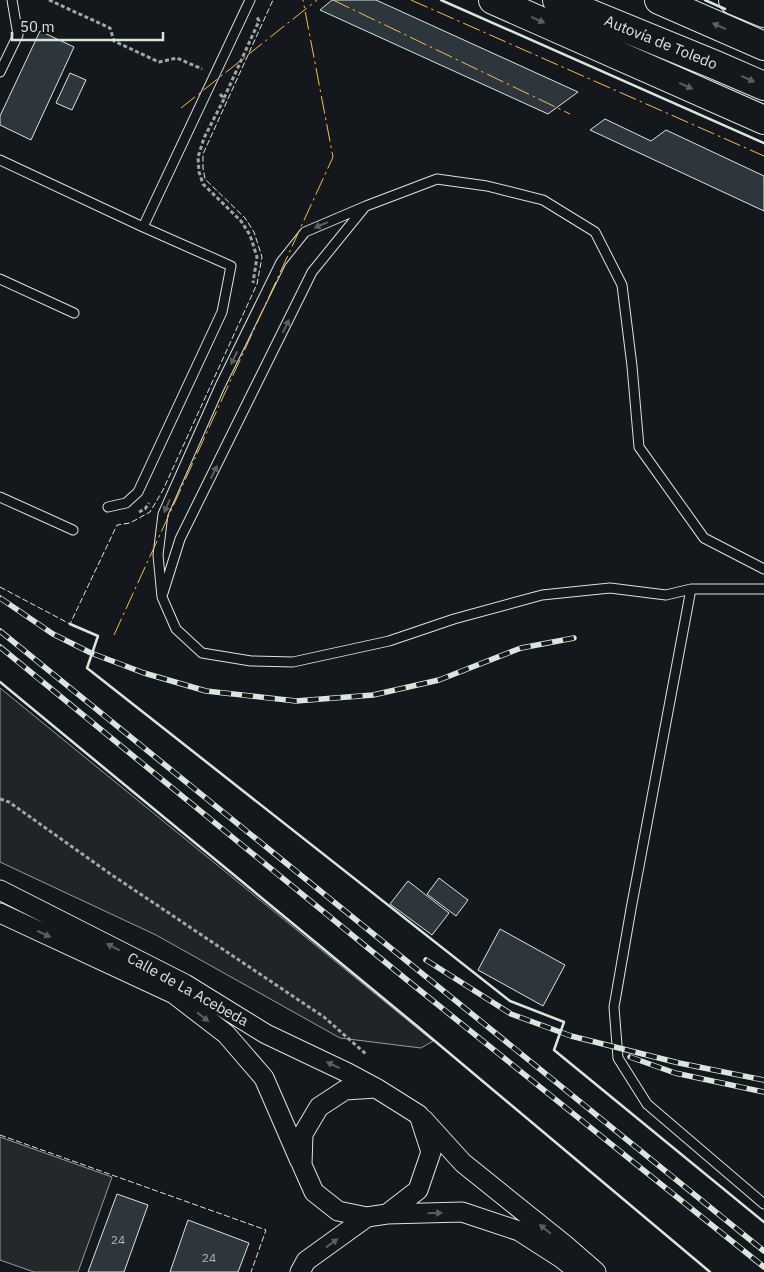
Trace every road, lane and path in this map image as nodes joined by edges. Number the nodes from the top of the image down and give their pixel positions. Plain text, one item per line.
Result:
1 (12, 0) edge
2 (250, 0) edge
3 (493, 0) edge
4 (557, 0) edge
5 (659, 0) edge
6 (733, 0) edge
7 (764, 13) edge
8 (764, 46) edge
9 (0, 72) edge
10 (764, 86) edge
11 (764, 120) edge
12 (0, 160) edge
13 (366, 206) junction
14 (143, 228) junction
15 (0, 279) edge
16 (74, 313) dead end
17 (0, 497) edge
18 (108, 507) dead end
19 (73, 530) dead end
20 (764, 569) edge
21 (691, 589) junction
22 (764, 589) edge
23 (162, 597) junction
24 (0, 799) edge
25 (0, 890) edge
26 (0, 913) edge
27 (367, 1055) dead end
28 (376, 1088) junction
29 (419, 1115) junction
30 (302, 1165) junction
31 (764, 1204) edge
32 (387, 1214) junction
33 (367, 1217) junction
34 (300, 1272) edge
35 (579, 1272) edge
36 (596, 1272) edge

1 - 9 lane
2 - 14 lane
3 -> 11 highway
4 -> 10 highway, Autovía de Toledo
8 -> 5 highway
6 - 7 highway
12 - 14 lane
13 - 20 lane
23 -> 13 lane
13 -> 23 lane
14 - 18 lane
15 - 16 lane
17 - 19 lane
21 - 22 lane
21 - 23 lane
21 - 31 lane
24 - 27 path
28 -> 25 street, Calle de La Acebeda
26 -> 30 street, Calle de La Acebeda
28 - 29 street
28 - 30 street
29 - 32 street
36 -> 29 street
30 - 33 street
32 - 33 street
32 -> 35 street
34 -> 33 street

